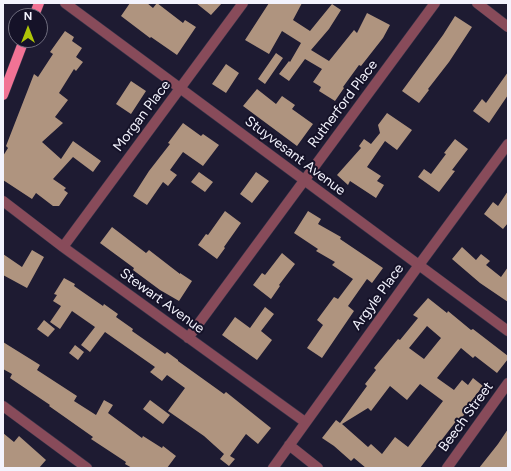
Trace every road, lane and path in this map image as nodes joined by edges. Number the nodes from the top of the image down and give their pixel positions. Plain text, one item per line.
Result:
1 (65, 3) edge
2 (243, 3) edge
3 (435, 3) edge
4 (477, 3) edge
5 (508, 27) edge
6 (21, 48) edge
7 (180, 88) junction
8 (3, 95) edge
9 (508, 144) edge
10 (304, 180) junction
11 (3, 201) edge
12 (62, 247) junction
13 (418, 265) junction
14 (508, 331) edge
15 (188, 338) junction
16 (508, 383) edge
17 (3, 406) edge
18 (305, 422) junction
19 (289, 445) junction
20 (87, 468) edge
21 (273, 468) edge
22 (318, 468) edge
23 (447, 468) edge

1 - 7 street, Stuyvesant Avenue
2 - 7 street, Morgan Place
3 - 10 street, Rutherford Place
4 - 5 street
6 - 8 main road
7 - 10 street, Stuyvesant Avenue
7 - 12 street, Morgan Place
9 - 13 street, Argyle Place
10 - 13 street, Stuyvesant Avenue
10 - 15 street, Rutherford Place
11 - 12 street, Stewart Avenue
12 - 15 street, Stewart Avenue
13 - 14 street, Stuyvesant Avenue
13 - 18 street, Argyle Place
15 - 18 street, Stewart Avenue
16 - 23 street, Beech Street
17 - 20 street
18 - 19 street, Argyle Place
19 - 21 street, Argyle Place
19 - 22 street

